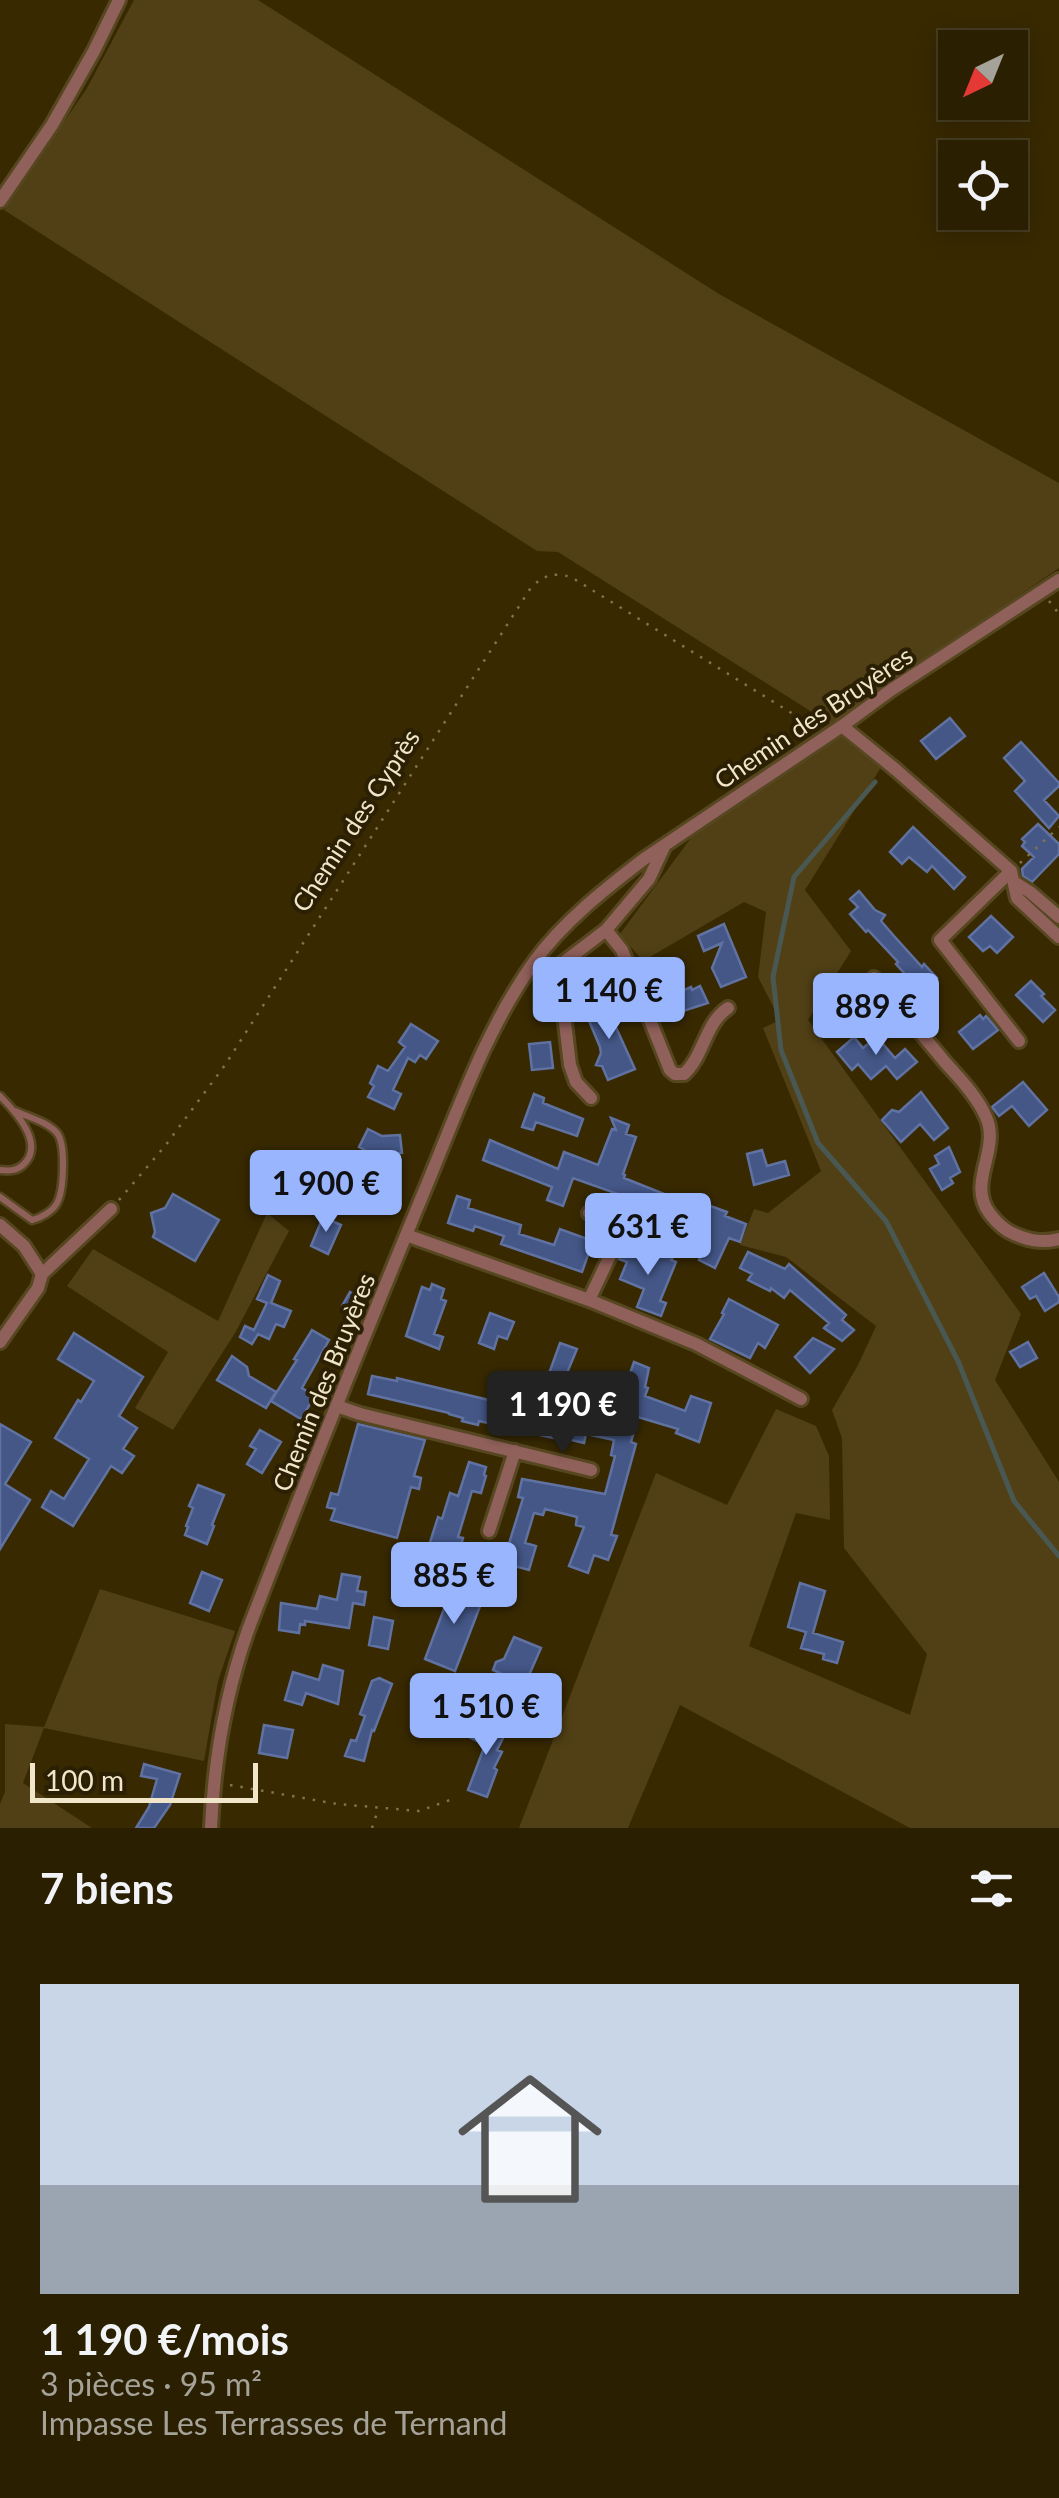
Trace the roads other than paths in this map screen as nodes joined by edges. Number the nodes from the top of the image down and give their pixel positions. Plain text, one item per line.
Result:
1 (119, 0) edge
2 (0, 202) edge
3 (1059, 580) edge
4 (842, 726) junction
5 (665, 844) junction
6 (1012, 876) junction
7 (1059, 917) edge
8 (606, 930) junction
9 (1059, 936) edge
10 (530, 969) junction
11 (555, 969) junction
12 (874, 978) dead end
13 (728, 1008) dead end
14 (1018, 1040) dead end
15 (0, 1096) edge
16 (591, 1098) dead end
17 (15, 1112) junction
18 (0, 1170) edge
19 (0, 1197) edge
20 (111, 1209) road end
21 (589, 1212) dead end
22 (0, 1225) edge
23 (624, 1226) junction
24 (406, 1235) junction
25 (1059, 1239) edge
26 (680, 1245) dead end
27 (42, 1274) junction
28 (590, 1300) junction
29 (0, 1342) edge
30 (801, 1399) dead end
31 (337, 1406) junction
32 (515, 1452) junction
33 (591, 1470) dead end
34 (489, 1531) dead end
35 (211, 1828) edge

1 - 2 street
3 - 4 street, Chemin des Bruyères
4 - 5 street, Chemin des Bruyères
4 - 6 street
5 - 8 street
5 - 10 street, Chemin des Bruyères
6 - 7 street
6 - 9 street
6 - 14 street
8 - 11 street
8 - 13 street
10 - 11 street
10 - 24 street, Chemin des Bruyères
11 - 16 street
12 - 25 street
15 - 17 lane
17 - 18 lane
17 - 19 lane
20 - 27 street
21 - 23 street
22 - 27 street
23 - 26 street
23 - 28 street
24 - 28 street
24 - 31 street, Chemin des Bruyères
27 - 29 street
28 - 30 street
31 - 32 street
31 - 35 street, Chemin des Bruyères
32 - 33 street
32 - 34 street

